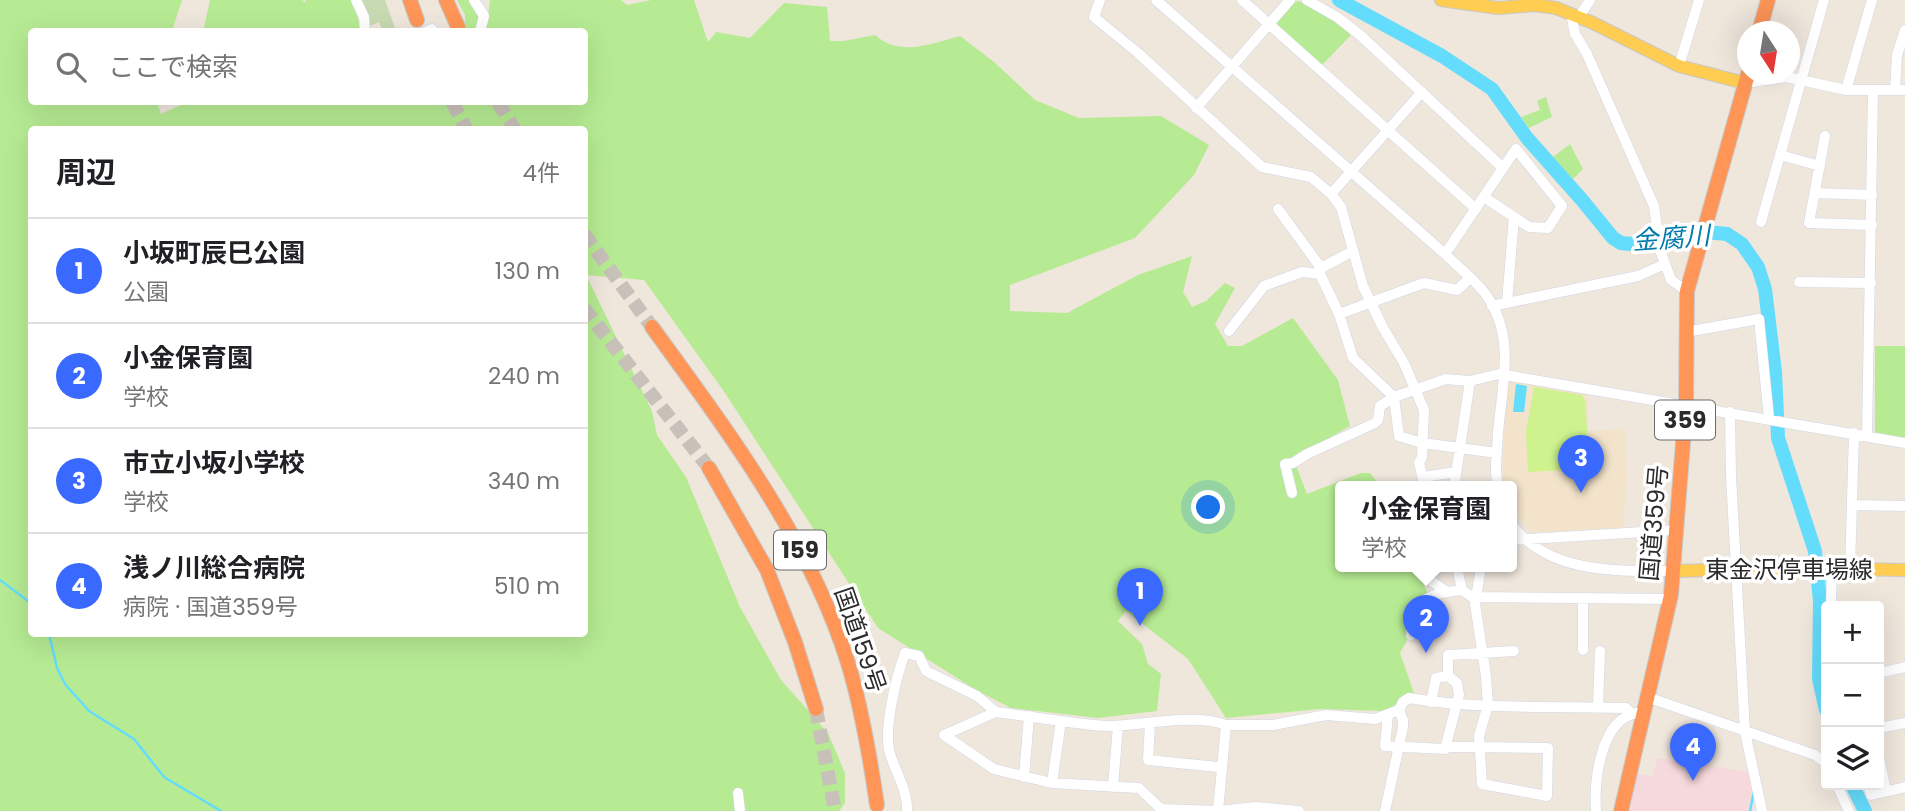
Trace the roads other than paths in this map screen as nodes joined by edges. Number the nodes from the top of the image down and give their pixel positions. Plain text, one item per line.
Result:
1 (356, 0) edge
2 (410, 0) edge
3 (446, 0) edge
4 (474, 0) edge
5 (1100, 0) edge
6 (1156, 0) edge
7 (1242, 0) edge
8 (1290, 0) edge
9 (1307, 0) edge
10 (1441, 0) edge
11 (1590, 0) edge
12 (1699, 0) edge
13 (1768, 0) edge
14 (1825, 0) edge
15 (1872, 0) edge
16 (1575, 15) junction
17 (1762, 21) edge
18 (1268, 24) junction
19 (421, 26) edge
20 (458, 27) dead end
21 (365, 28) edge
22 (481, 28) edge
23 (1905, 30) edge
24 (1679, 66) junction
25 (1233, 68) junction
26 (1737, 76) edge
27 (1802, 81) junction
28 (1745, 84) edge
29 (1846, 90) junction
30 (1900, 90) edge
31 (1873, 91) junction
32 (1422, 92) junction
33 (1196, 107) junction
34 (1388, 131) junction
35 (1825, 136) dead end
36 (1780, 155) junction
37 (1820, 166) junction
38 (1503, 167) junction
39 (1351, 172) junction
40 (1815, 193) junction
41 (1331, 194) junction
42 (1872, 195) junction
43 (1484, 197) junction
44 (1278, 209) dead end
45 (1476, 209) junction
46 (1514, 217) junction
47 (1761, 222) dead end
48 (1872, 225) junction
49 (1353, 251) junction
50 (1445, 254) junction
51 (1665, 264) junction
52 (1321, 271) junction
53 (1470, 278) junction
54 (1799, 282) dead end
55 (1871, 282) junction
56 (1687, 291) junction
57 (1507, 302) junction
58 (1372, 304) junction
59 (1492, 306) junction
60 (1339, 314) junction
61 (652, 327) tunnel mouth
62 (1229, 331) dead end
63 (1686, 332) junction
64 (1504, 375) junction
65 (1470, 381) junction
66 (1416, 389) junction
67 (1394, 397) junction
68 (1686, 405) junction
69 (1730, 412) junction
70 (1770, 419) junction
71 (1854, 433) junction
72 (1867, 435) junction
73 (1422, 443) junction
74 (1905, 443) edge
75 (1461, 448) junction
76 (1497, 453) junction
77 (709, 468) tunnel mouth
78 (1456, 472) junction
79 (1424, 481) edge
80 (1427, 481) edge
81 (1455, 481) edge
82 (1496, 481) edge
83 (1292, 493) dead end
84 (1853, 505) junction
85 (1905, 506) edge
86 (1676, 530) junction
87 (1517, 539) edge
88 (1830, 569) junction
89 (1850, 569) junction
90 (1736, 570) junction
91 (1905, 570) edge
92 (1421, 572) edge
93 (1458, 572) edge
94 (1480, 572) edge
95 (1673, 572) junction
96 (1462, 590) junction
97 (1447, 592) junction
98 (1476, 597) junction
99 (1583, 598) junction
100 (1670, 599) junction
101 (1831, 601) edge
102 (1411, 635) dead end
103 (1583, 650) dead end
104 (1514, 651) dead end
105 (1600, 651) dead end
106 (1482, 652) junction
107 (1905, 667) edge
108 (1884, 672) edge
109 (1448, 676) junction
110 (1647, 697) junction
111 (1431, 702) junction
112 (1457, 703) junction
113 (1488, 705) junction
114 (1598, 708) junction
115 (816, 709) tunnel mouth
116 (996, 712) junction
117 (1394, 712) junction
118 (1637, 713) junction
119 (1029, 716) junction
120 (1060, 721) junction
121 (1150, 723) junction
122 (1905, 723) edge
123 (1226, 725) junction
124 (1118, 726) junction
125 (1884, 727) edge
126 (1745, 732) junction
127 (1398, 747) junction
128 (1480, 747) junction
129 (1445, 750) junction
130 (1821, 759) edge
131 (1222, 765) junction
132 (1024, 777) junction
133 (1884, 781) edge
134 (1052, 783) junction
135 (1905, 786) edge
136 (1112, 787) junction
137 (1839, 790) edge
138 (1870, 790) edge
139 (1886, 791) junction
140 (738, 793) dead end
141 (877, 805) dead end
142 (740, 811) edge
143 (907, 811) edge
144 (1217, 811) edge
145 (1299, 811) edge
146 (1385, 811) edge
147 (1596, 811) edge
148 (1620, 811) edge
149 (1762, 811) edge
150 (1849, 811) edge

1 - 21 street
2 - 19 highway
3 - 20 highway
4 - 22 street
5 - 33 street
6 - 25 street
7 - 18 street
8 - 18 street
9 - 32 street
10 - 16 main road
11 - 16 street
12 - 24 street
13 - 17 highway
14 - 27 street
15 - 29 street
16 - 24 main road
16 - 51 street
18 - 25 street
18 - 34 street
23 - 30 street
24 - 26 main road
25 - 33 street
25 - 39 street
27 - 29 street
27 - 36 street
28 - 56 highway, 国道359号 / 359
29 - 31 street
30 - 31 street
31 - 42 street
32 - 34 street
32 - 38 street
33 - 41 street
34 - 39 street
34 - 45 street
35 - 37 street
36 - 37 street
36 - 47 street
37 - 40 street
38 - 43 street
38 - 46 street
39 - 41 street
39 - 50 street
40 - 42 street
40 - 48 street
41 - 49 street
42 - 48 street
43 - 45 street
43 - 46 street
44 - 52 street
45 - 50 street
46 - 57 street
48 - 55 street
49 - 52 street
49 - 58 street
50 - 53 street
51 - 56 street
51 - 57 street
52 - 60 street
52 - 62 street
53 - 58 street
53 - 59 street
54 - 55 street
55 - 72 street
56 - 63 highway, 国道359号 / 359
57 - 59 street
58 - 60 street
58 - 66 street
59 - 64 street
60 - 67 street
61 - 141 highway, 国道159号 / 159
63 - 68 highway, 国道359号 / 359
63 - 70 street
64 - 65 street
64 - 68 street
64 - 76 street
65 - 66 street
65 - 75 street
66 - 67 street
66 - 73 street
67 - 73 street
67 - 83 street
68 - 69 street
68 - 86 highway, 国道359号 / 359
69 - 70 street
69 - 90 street
70 - 71 street
71 - 72 street
71 - 84 street
72 - 74 street
73 - 75 street
73 - 79 street
75 - 76 street
75 - 78 street
76 - 82 street
77 - 115 highway, 159
78 - 80 street
78 - 81 street
84 - 85 street
84 - 89 street
86 - 87 street
86 - 95 highway, 国道359号 / 359
87 - 95 street
88 - 89 main road, 東金沢停車場線
88 - 90 main road, 東金沢停車場線
88 - 101 street
89 - 91 main road, 東金沢停車場線
90 - 95 main road, 東金沢停車場線
90 - 126 street
92 - 97 street
93 - 96 street
94 - 98 street
95 - 100 highway, 国道359号 / 359
96 - 97 street
96 - 98 street
97 - 102 street
98 - 99 street
98 - 106 street
99 - 100 street
99 - 103 street
100 - 110 highway, 国道359号 / 359
104 - 106 street
105 - 114 street
106 - 109 street
106 - 113 street
107 - 108 street
109 - 111 street
109 - 112 street
110 - 118 highway, 国道359号 / 359
110 - 126 street
111 - 112 street
111 - 117 street
112 - 113 street
112 - 129 street
113 - 114 street
113 - 128 street
114 - 118 street
116 - 119 street
116 - 132 street
116 - 143 street
117 - 123 street
117 - 127 street
117 - 127 street
118 - 147 street
118 - 148 highway, 国道359号 / 359
119 - 120 street
119 - 132 street
120 - 124 street
120 - 134 street
121 - 123 street
121 - 124 street
121 - 131 street
122 - 125 street
123 - 131 street
124 - 136 street
126 - 130 street
126 - 149 street
127 - 129 street
127 - 146 street
128 - 128 street
128 - 129 street
131 - 144 street
132 - 134 street
133 - 139 street
134 - 136 street
135 - 139 street
136 - 144 street
137 - 150 street
138 - 139 street
140 - 142 street
144 - 145 street

